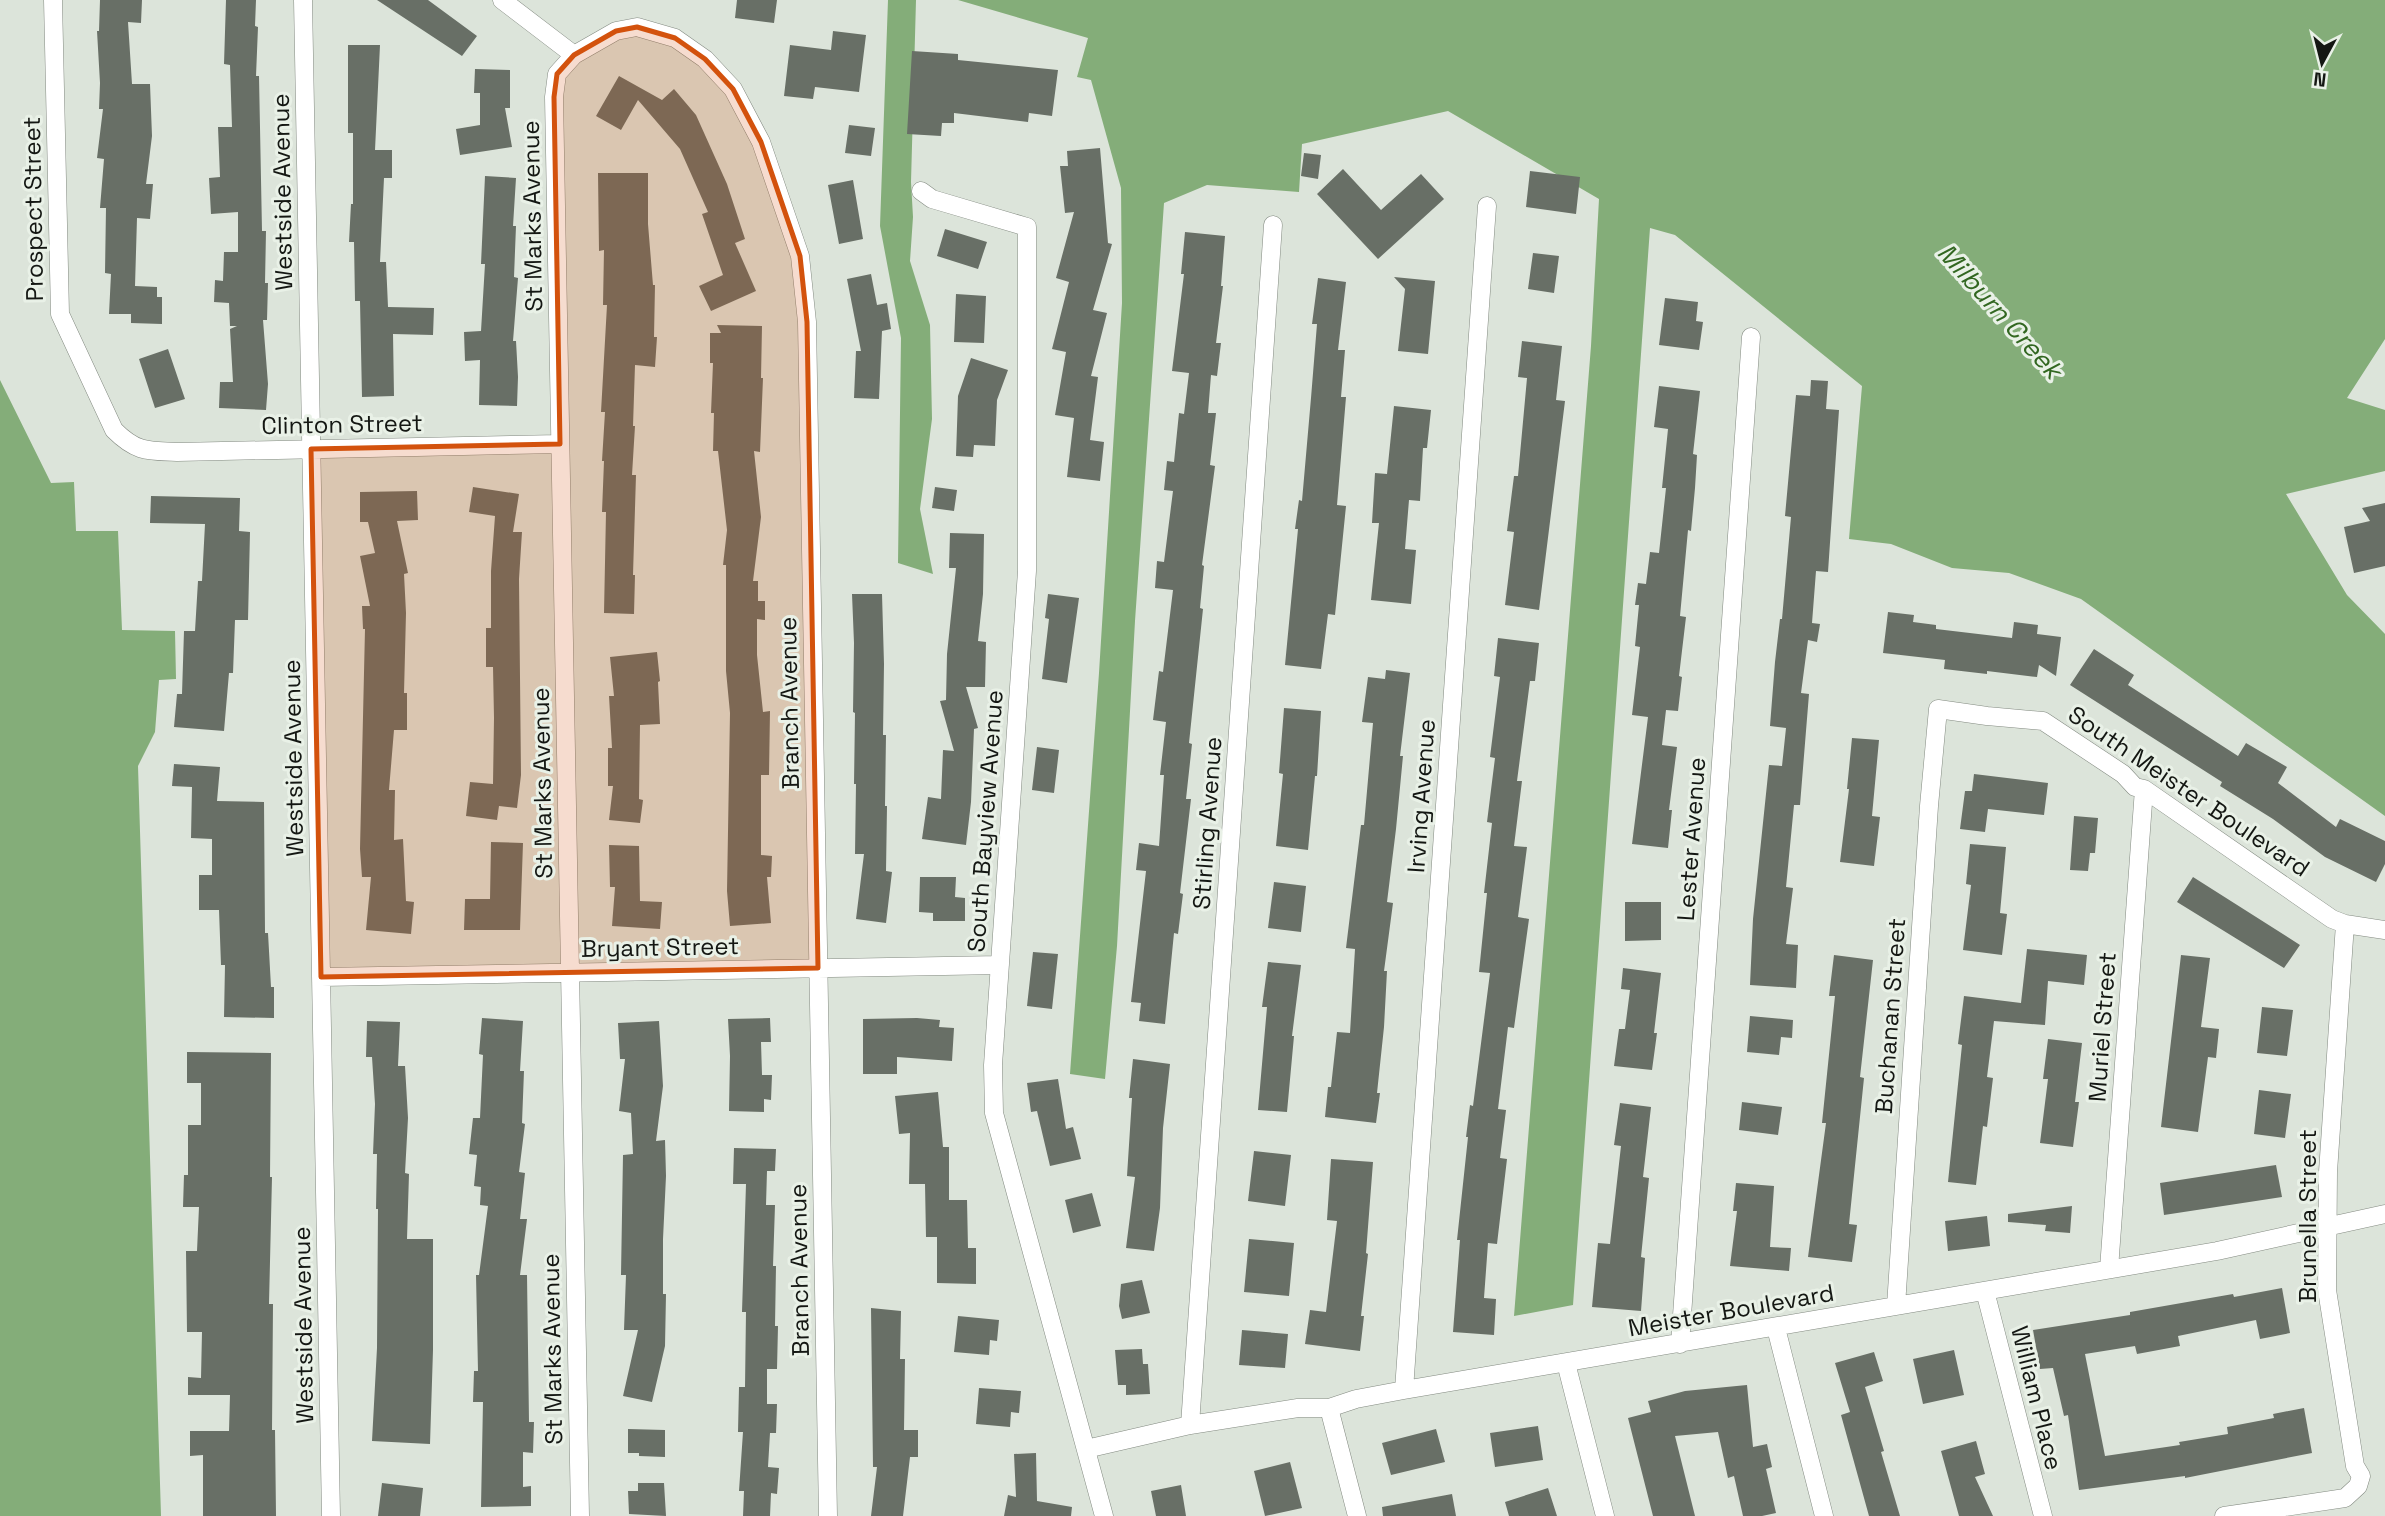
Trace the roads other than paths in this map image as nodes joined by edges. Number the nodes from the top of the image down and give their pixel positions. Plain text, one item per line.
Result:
1 (53, 0) edge
2 (303, 0) edge
3 (502, 0) edge
4 (574, 55) junction
5 (920, 191) dead end
6 (1487, 206) dead end
7 (1273, 225) dead end
8 (1751, 337) dead end
9 (126, 442) joint
10 (560, 444) junction
11 (311, 449) junction
12 (1936, 730) joint
13 (2144, 789) junction
14 (2345, 924) junction
15 (2385, 930) edge
16 (1000, 965) junction
17 (818, 968) junction
18 (570, 973) junction
19 (321, 976) junction
20 (2385, 1214) edge
21 (2327, 1227) junction
22 (2109, 1269) junction
23 (1985, 1291) junction
24 (1896, 1306) junction
25 (1776, 1328) junction
26 (1679, 1344) junction
27 (1566, 1363) junction
28 (1404, 1390) junction
29 (1329, 1408) junction
30 (1190, 1425) junction
31 (1086, 1448) junction
32 (331, 1516) edge
33 (580, 1516) edge
34 (828, 1516) edge
35 (1104, 1516) edge
36 (1357, 1516) edge
37 (1605, 1516) edge
38 (1824, 1516) edge
39 (2043, 1516) edge
40 (2224, 1516) edge

1 - 9 street, Prospect Street
2 - 11 street, Westside Avenue
3 - 4 street
4 - 10 street, St Marks Avenue
4 - 17 street, Branch Avenue
5 - 16 street, South Bayview Avenue
6 - 28 street, Irving Avenue
7 - 30 street, Stirling Avenue
8 - 26 street, Lester Avenue
9 - 11 street, Clinton Street
10 - 11 street, Clinton Street
10 - 18 street, St Marks Avenue
11 - 19 street, Westside Avenue
12 - 13 street, South Meister Boulevard
12 - 24 street, Buchanan Street
13 - 14 street, South Meister Boulevard
13 - 22 street, Muriel Street
14 - 15 street
14 - 21 street, Brunella Street
16 - 17 street, Bryant Street
16 - 31 street, South Bayview Avenue
17 - 18 street, Bryant Street
17 - 34 street, Branch Avenue
18 - 19 street, Bryant Street
18 - 33 street, St Marks Avenue
19 - 32 street, Westside Avenue
20 - 21 street, Meister Boulevard
21 - 22 street, Meister Boulevard
21 - 40 street, Brunella Street
22 - 23 street, Meister Boulevard
23 - 24 street, Meister Boulevard
23 - 39 street, William Place
24 - 25 street, Meister Boulevard
25 - 26 street, Meister Boulevard
25 - 38 street
26 - 27 street, Meister Boulevard
27 - 28 street, Meister Boulevard
27 - 37 street
28 - 29 street, Meister Boulevard
29 - 30 street, Meister Boulevard
29 - 36 street
30 - 31 street, Meister Boulevard
31 - 35 street, South Bayview Avenue

